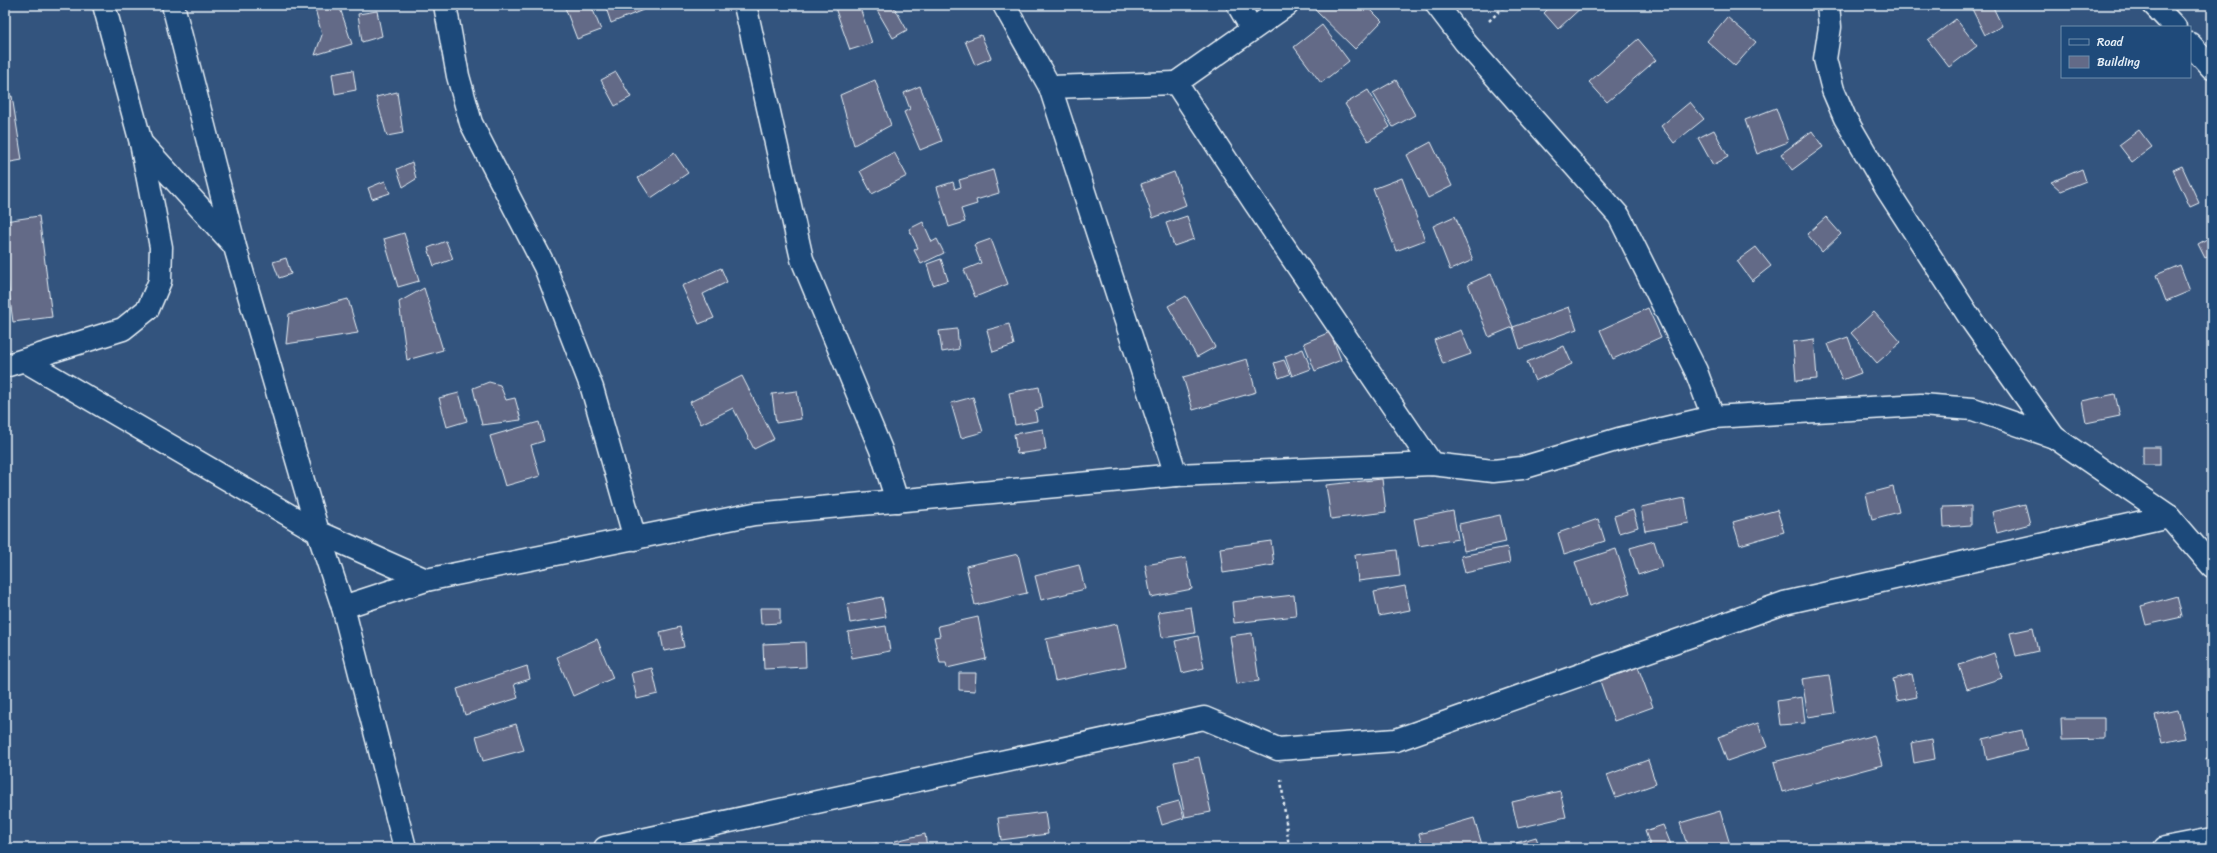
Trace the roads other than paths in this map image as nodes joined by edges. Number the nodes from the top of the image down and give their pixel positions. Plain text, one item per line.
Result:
1 (104, 5) edge
2 (173, 5) edge
3 (444, 5) edge
4 (745, 5) edge
5 (1004, 5) edge
6 (1238, 5) edge
7 (1287, 5) edge
8 (1437, 5) edge
9 (1828, 5) edge
10 (2154, 5) edge
11 (2173, 26) edge
12 (1252, 29) junction
13 (2191, 45) edge
14 (2212, 68) edge
15 (1176, 83) junction
16 (1050, 87) junction
17 (141, 143) junction
18 (235, 247) junction
19 (15, 363) edge
20 (1713, 417) junction
21 (2054, 437) junction
22 (1432, 464) junction
23 (1176, 475) junction
24 (897, 501) junction
25 (2169, 516) junction
26 (318, 532) junction
27 (636, 539) junction
28 (2212, 566) edge
29 (426, 580) junction
30 (343, 607) junction
31 (2212, 839) edge
32 (405, 848) edge
33 (605, 848) edge
34 (2165, 848) edge

1 - 17 street
2 - 18 street
3 - 27 street
4 - 24 street
5 - 16 street
6 - 12 street
7 - 12 street
8 - 20 street
9 - 21 street
10 - 11 street
12 - 15 street
13 - 14 street
15 - 16 street
15 - 22 street
16 - 23 street
17 - 18 street
17 - 19 street
18 - 26 street
19 - 26 street
20 - 21 street
20 - 22 street
21 - 25 street
22 - 23 street
23 - 24 street
24 - 27 street
25 - 28 street
25 - 33 street
26 - 29 street
26 - 30 street
27 - 29 street
29 - 30 street
30 - 32 street
31 - 34 street

